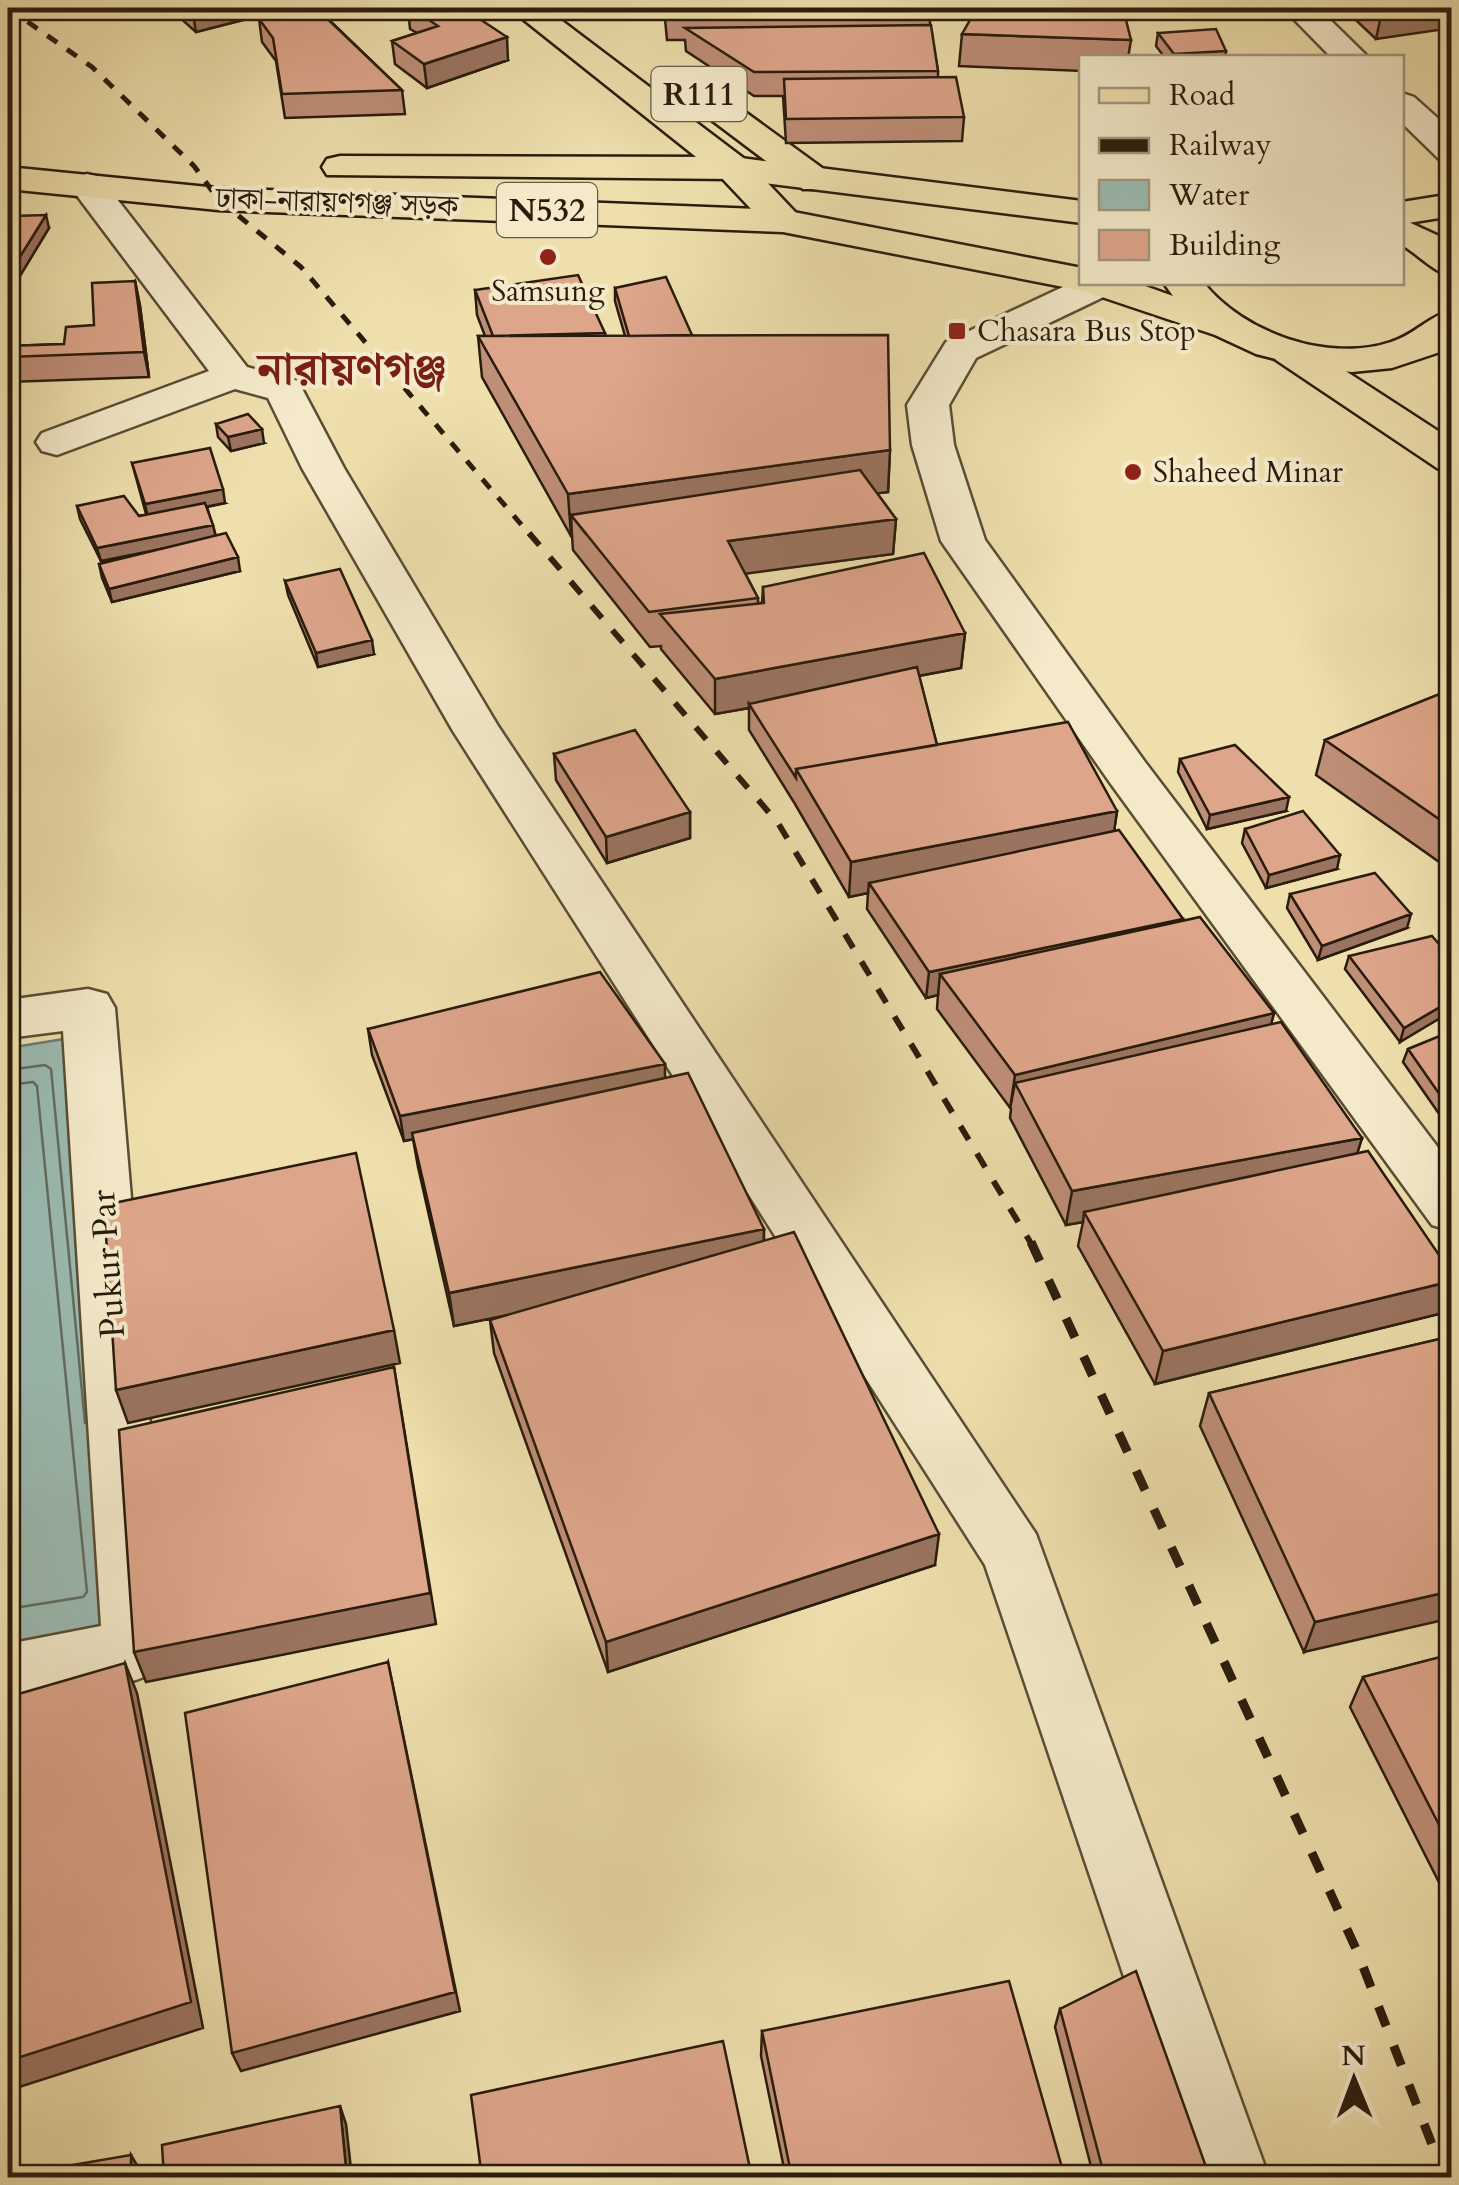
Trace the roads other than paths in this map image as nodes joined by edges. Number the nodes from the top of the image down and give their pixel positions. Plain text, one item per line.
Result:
1 (526, 8) edge
2 (1298, 8) edge
3 (1349, 55) edge
4 (660, 65) dead end
5 (1404, 106) edge
6 (8, 151) edge
7 (1452, 151) edge
8 (274, 166) dead end
9 (314, 166) dead end
10 (733, 168) junction
11 (8, 178) edge
12 (816, 180) junction
13 (87, 185) junction
14 (1452, 204) edge
15 (1079, 212) edge
16 (1404, 213) edge
17 (783, 221) junction
18 (1404, 231) edge
19 (1452, 265) edge
20 (1079, 279) edge
21 (1094, 285) edge
22 (1104, 285) edge
23 (1184, 285) edge
24 (1217, 324) junction
25 (1448, 333) edge
26 (1290, 352) junction
27 (234, 376) junction
28 (58, 442) dead end
29 (1452, 460) edge
30 (8, 1020) edge
31 (1452, 1209) edge
32 (8, 1674) edge
33 (1230, 2178) edge

1 - 10 main road, R111
2 - 3 street
4 - 12 main road, R111
5 - 7 street
6 - 8 main road, ঢাকা-নারায়ণগঞ্জ সড়ক
9 - 10 main road, ঢাকা-নারায়ণগঞ্জ সড়ক / N532
10 - 12 main road, ঢাকা-নারায়ণগঞ্জ সড়ক / N532
10 - 17 main road
11 - 13 main road, ঢাকা-নারায়ণগঞ্জ সড়ক / N532
12 - 15 main road, ঢাকা-নারায়ণগঞ্জ সড়ক / N532
13 - 17 main road, ঢাকা-নারায়ণগঞ্জ সড়ক / N532
13 - 27 street
14 - 16 main road
17 - 20 main road, ঢাকা-নারায়ণগঞ্জ সড়ক / N532
18 - 19 main road
21 - 31 street
22 - 24 main road
23 - 24 main road
24 - 26 main road
25 - 26 main road
26 - 29 main road
27 - 28 street
27 - 33 street
30 - 32 street, Pukur Par

